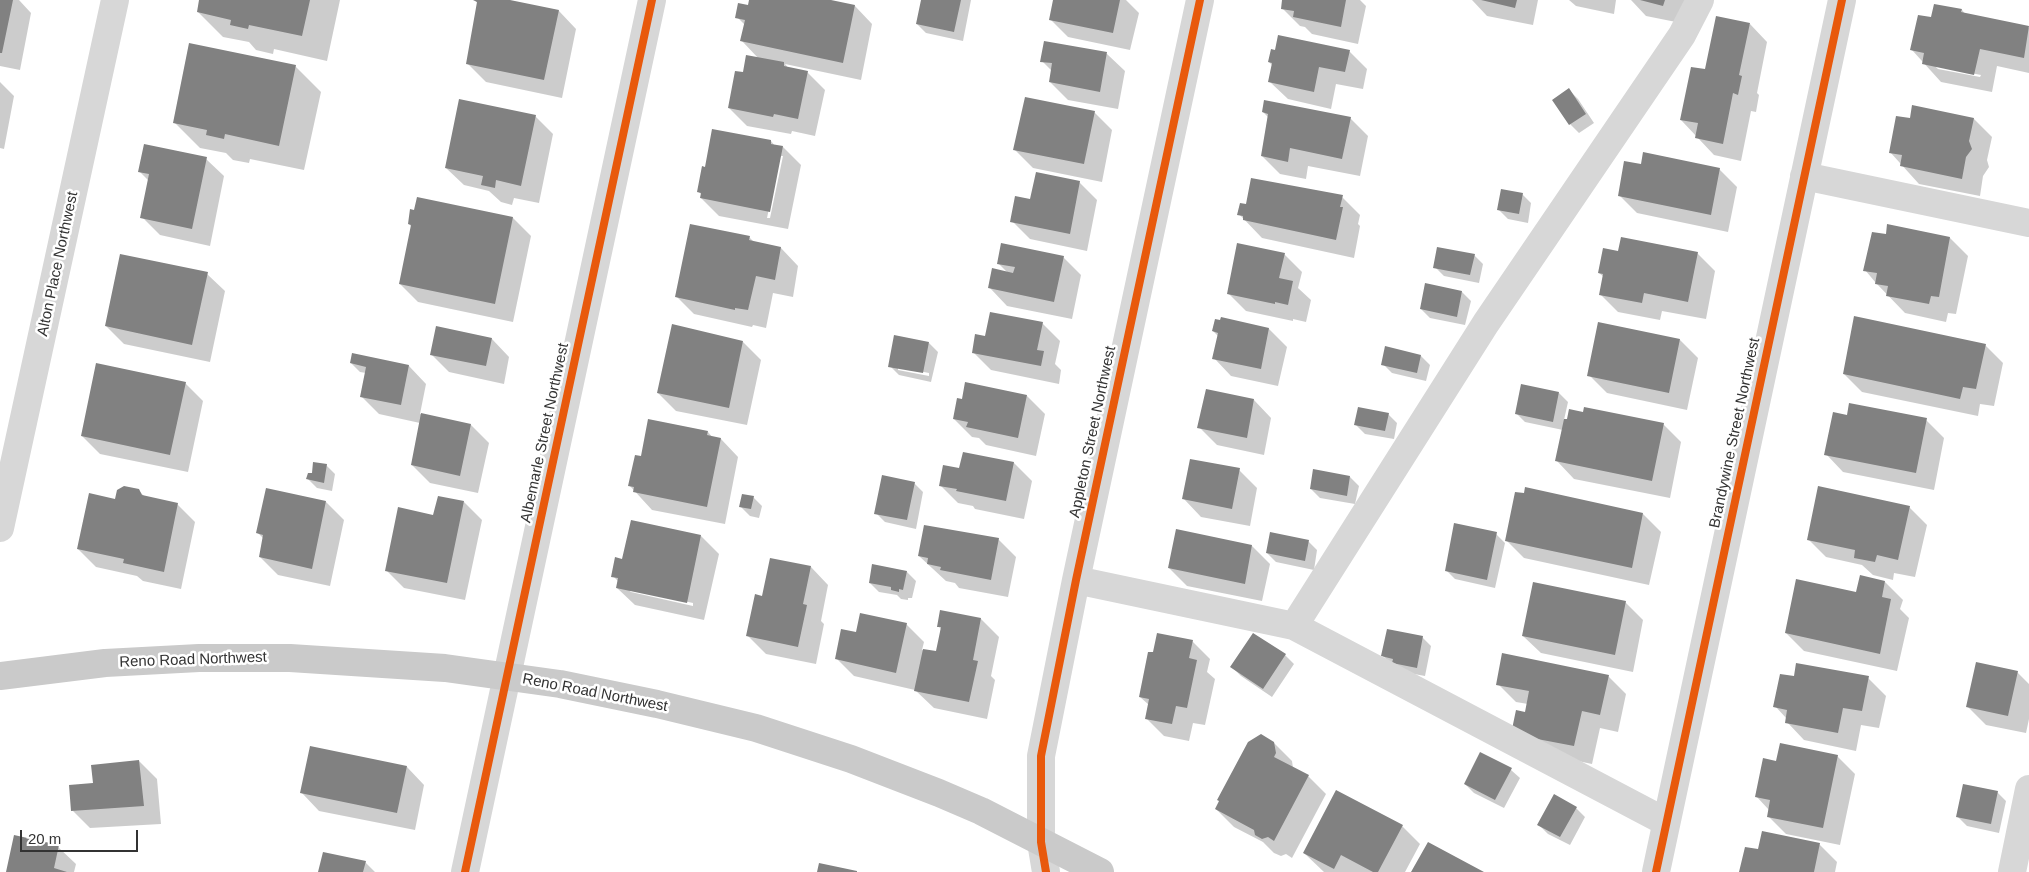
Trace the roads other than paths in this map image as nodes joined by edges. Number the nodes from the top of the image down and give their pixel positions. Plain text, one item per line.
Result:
1 (115, 0) edge
2 (652, 0) edge
3 (1200, 0) edge
4 (1700, 0) edge
5 (1842, 0) edge
6 (1804, 176) junction
7 (2029, 223) edge
8 (0, 528) edge
9 (1076, 580) junction
10 (1294, 626) junction
11 (0, 676) edge
12 (508, 676) junction
13 (2029, 789) edge
14 (1666, 822) junction
15 (1041, 842) junction
16 (466, 872) edge
17 (1046, 872) edge
18 (1100, 872) edge
19 (1656, 872) edge
20 (2012, 872) edge

1 - 8 street, Alton Place Northwest
2 - 12 street, Albemarle Street Northwest
3 - 9 street, Appleton Street Northwest
4 - 10 street
5 - 6 street, Brandywine Street Northwest
6 - 7 street
6 - 14 street, Brandywine Street Northwest
9 - 10 street
9 - 15 street, Appleton Street Northwest
10 - 14 street
11 - 12 main road, Reno Road Northwest
12 - 15 main road, Reno Road Northwest
12 - 16 street, Albemarle Street Northwest
13 - 20 street
14 - 19 street, Brandywine Street Northwest
15 - 17 street, Appleton Street Northwest
15 - 18 main road, Reno Road Northwest

